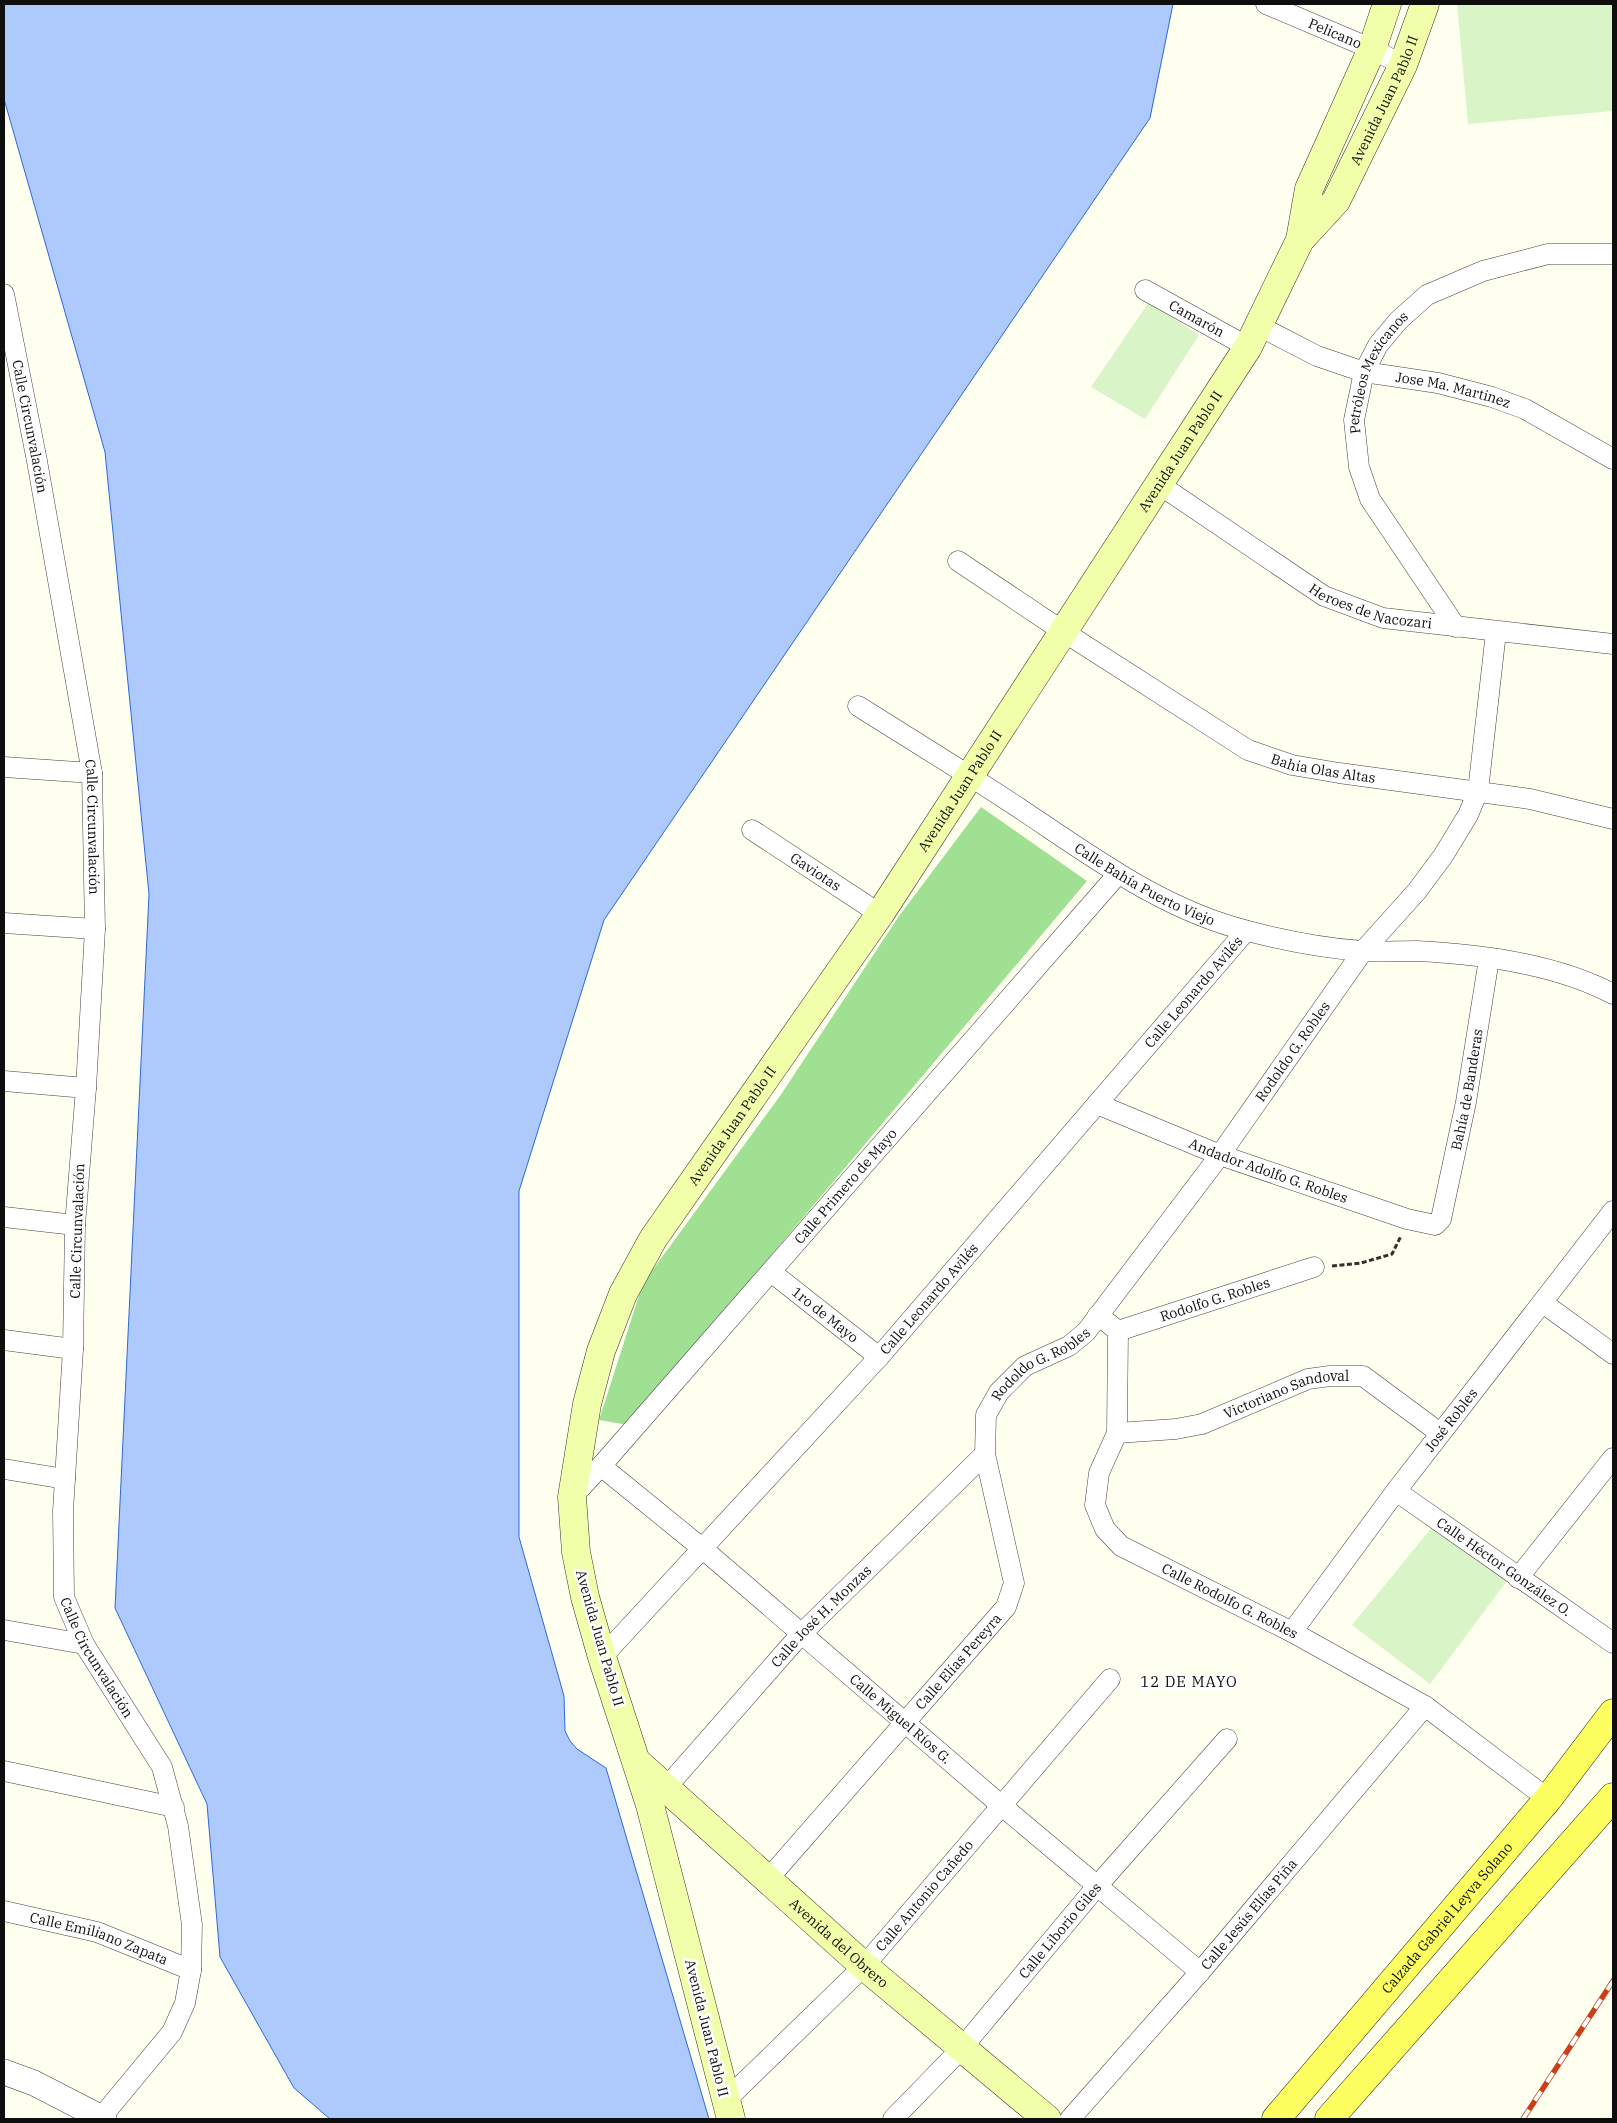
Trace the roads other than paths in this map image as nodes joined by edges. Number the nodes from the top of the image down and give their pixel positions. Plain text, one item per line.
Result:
1 (1266, 4) edge
2 (1387, 4) edge
3 (1425, 4) edge
4 (1372, 49) junction
5 (1403, 65) junction
6 (1300, 240) junction
7 (1613, 254) edge
8 (1145, 290) dead end
9 (4, 294) edge
10 (1253, 337) junction
11 (9, 345) edge
12 (1364, 372) junction
13 (1613, 459) edge
14 (1160, 485) junction
15 (958, 561) dead end
16 (1456, 627) junction
17 (1064, 632) junction
18 (1496, 632) junction
19 (1613, 644) edge
20 (858, 706) dead end
21 (4, 767) edge
22 (92, 773) junction
23 (969, 775) junction
24 (1478, 791) junction
25 (1613, 819) edge
26 (752, 830) dead end
27 (1118, 874) junction
28 (880, 914) junction
29 (4, 923) edge
30 (95, 929) junction
31 (1246, 931) junction
32 (1363, 951) junction
33 (1489, 959) junction
34 (1613, 994) edge
35 (4, 1082) edge
36 (86, 1088) junction
37 (1097, 1104) junction
38 (1220, 1155) junction
39 (1613, 1211) edge
40 (4, 1217) edge
41 (1440, 1219) joint
42 (75, 1224) junction
43 (1314, 1267) road end
44 (771, 1272) junction
45 (1543, 1303) junction
46 (1098, 1315) junction
47 (1118, 1331) junction
48 (4, 1340) edge
49 (73, 1348) junction
50 (1613, 1354) edge
51 (879, 1357) junction
52 (1117, 1433) junction
53 (1440, 1433) junction
54 (985, 1454) junction
55 (1613, 1458) edge
56 (601, 1466) junction
57 (4, 1469) edge
58 (65, 1479) junction
59 (1396, 1491) junction
60 (572, 1496) junction
61 (703, 1549) junction
62 (1518, 1578) junction
63 (4, 1630) edge
64 (1292, 1632) junction
65 (801, 1634) junction
66 (1613, 1643) edge
67 (84, 1644) junction
68 (602, 1657) junction
69 (1110, 1679) dead end
70 (1425, 1706) junction
71 (1613, 1713) edge
72 (905, 1722) junction
73 (1227, 1739) dead end
74 (4, 1771) edge
75 (658, 1796) junction
76 (1613, 1797) edge
77 (1548, 1799) junction
78 (1002, 1806) junction
79 (174, 1807) junction
80 (768, 1879) junction
81 (1098, 1885) junction
82 (4, 1911) edge
83 (864, 1966) junction
84 (191, 1970) junction
85 (1200, 1972) junction
86 (961, 2049) junction
87 (4, 2072) edge
88 (728, 2109) edge
89 (102, 2119) edge
90 (893, 2119) edge
91 (1047, 2119) edge
92 (1070, 2119) edge
93 (1276, 2119) edge
94 (1329, 2119) edge

1 - 4 street, Pelicano
2 - 4 main road, Avenida Juan Pablo II
3 - 5 main road, Avenida Juan Pablo II
4 - 5 street, Pelicano
4 - 6 main road, Avenida Juan Pablo II
5 - 6 main road, Avenida Juan Pablo II
6 - 10 main road, Avenida Juan Pablo II
7 - 12 street, Petróleos Mexicanos
8 - 10 street, Camarón
9 - 11 street, Calle Circunvalación
10 - 12 street, Jose Ma. Martinez
10 - 14 main road, Avenida Juan Pablo II
11 - 22 street, Calle Circunvalación
12 - 13 street, Jose Ma. Martinez
12 - 16 street, Petróleos Mexicanos
14 - 16 street, Heroes de Nacozari
14 - 17 main road, Avenida Juan Pablo II
15 - 17 street, Bahía Olas Altas
16 - 18 street, Heroes de Nacozari
17 - 23 main road, Avenida Juan Pablo II
17 - 24 street, Bahía Olas Altas
18 - 19 street, Heroes de Nacozari
18 - 24 street, Rodoldo G. Robles
20 - 23 street, Calle Bahía Puerto Viejo
21 - 22 street
22 - 30 street, Calle Circunvalación
23 - 27 street, Calle Bahía Puerto Viejo
23 - 28 main road, Avenida Juan Pablo II
24 - 25 street, Bahía Olas Altas
24 - 32 street, Rodoldo G. Robles
26 - 28 street, Gaviotas
27 - 31 street, Calle Bahía Puerto Viejo
27 - 44 street, Calle Primero de Mayo
28 - 60 main road, Avenida Juan Pablo II
29 - 30 street
30 - 36 street, Calle Circunvalación
31 - 32 street, Calle Bahía Puerto Viejo
31 - 37 street, Calle Leonardo Avilés
32 - 33 street, Calle Bahía Puerto Viejo
32 - 38 street, Rodoldo G. Robles
33 - 34 street, Calle Bahía Puerto Viejo
33 - 41 street, Bahía de Banderas
35 - 36 street
36 - 42 street, Calle Circunvalación
37 - 38 street, Andador Adolfo G. Robles
37 - 51 street, Calle Leonardo Avilés
38 - 41 street, Andador Adolfo G. Robles
38 - 46 street, Rodoldo G. Robles
39 - 45 street, José Robles
40 - 42 street
42 - 49 street, Calle Circunvalación
43 - 47 street, Rodolfo G. Robles
44 - 51 street, 1ro de Mayo
44 - 56 street, Calle Primero de Mayo
45 - 50 street
45 - 53 street, José Robles
46 - 47 street
46 - 54 street, Rodoldo G. Robles
47 - 52 street, Calle Rodolfo G. Robles
48 - 49 street
49 - 58 street, Calle Circunvalación
51 - 61 street, Calle Leonardo Avilés
52 - 53 street, Victoriano Sandoval
52 - 64 street, Calle Rodolfo G. Robles
53 - 59 street, José Robles
54 - 65 street, Calle José H. Monzas
54 - 72 street, Calle Elías Pereyra
55 - 62 street
56 - 60 street, Calle Primero de Mayo
56 - 61 street, Calle Miguel Ríos G.
57 - 58 street
58 - 67 street, Calle Circunvalación
59 - 62 street, Calle Héctor González O.
59 - 64 street, José Robles
60 - 68 main road, Avenida Juan Pablo II
61 - 65 street, Calle Miguel Ríos G.
61 - 68 street, Calle Leonardo Avilés
62 - 66 street, Calle Héctor González O.
63 - 67 street
64 - 70 street, Calle Rodolfo G. Robles
65 - 72 street, Calle Miguel Ríos G.
65 - 75 street, Calle José H. Monzas
67 - 79 street, Calle Circunvalación
68 - 75 main road, Avenida Juan Pablo II
69 - 78 street, Calle Antonio Cañedo
70 - 77 street, Calle Rodolfo G. Robles
70 - 85 street, Calle Jesús Elías Piña
71 - 77 main road, Calzada Gabriel Leyva Solano
72 - 78 street, Calle Miguel Ríos G.
72 - 80 street, Calle Elías Pereyra
73 - 81 street, Calle Liborio Giles
74 - 79 street
75 - 80 main road, Avenida del Obrero
75 - 88 main road, Avenida Juan Pablo II
76 - 94 main road
77 - 93 main road, Calzada Gabriel Leyva Solano
78 - 81 street, Calle Miguel Ríos G.
78 - 83 street, Calle Antonio Cañedo
79 - 84 street, Calle Circunvalación
80 - 83 main road, Avenida del Obrero
81 - 85 street, Calle Miguel Ríos G.
81 - 86 street, Calle Liborio Giles
82 - 84 street, Calle Emiliano Zapata
83 - 86 main road, Avenida del Obrero
83 - 88 street, Calle Antonio Cañedo
84 - 89 street, Calle Circunvalación
85 - 92 street, Calle Jesús Elías Piña
86 - 90 street, Calle Liborio Giles
86 - 91 main road, Avenida del Obrero
87 - 89 street

